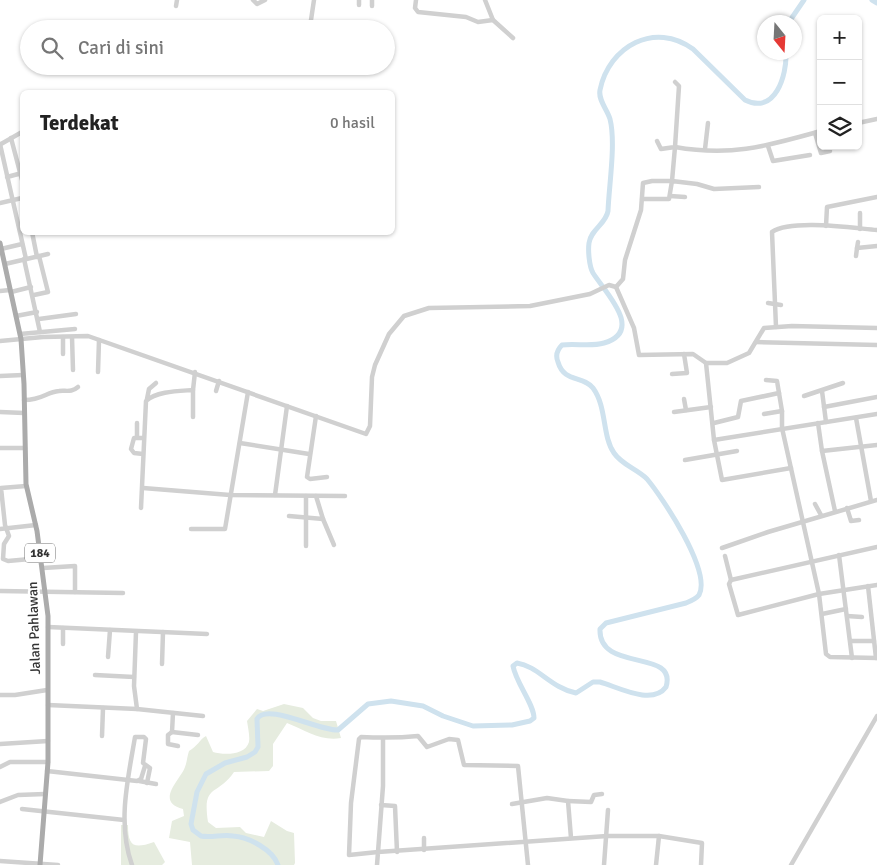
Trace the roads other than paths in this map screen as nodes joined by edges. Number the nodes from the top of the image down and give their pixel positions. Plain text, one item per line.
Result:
1 (177, 0) edge
2 (253, 0) edge
3 (265, 0) edge
4 (314, 0) edge
5 (372, 0) edge
6 (416, 0) edge
7 (485, 0) edge
8 (176, 6) dead end
9 (372, 6) dead end
10 (311, 20) dead end
11 (493, 20) junction
12 (513, 38) dead end
13 (675, 82) dead end
14 (877, 119) edge
15 (862, 122) edge
16 (708, 123) dead end
17 (877, 124) edge
18 (817, 132) edge
19 (20, 133) edge
20 (11, 138) junction
21 (657, 141) dead end
22 (0, 144) edge
23 (768, 146) junction
24 (675, 147) junction
25 (705, 149) junction
26 (821, 150) edge
27 (830, 150) dead end
28 (810, 155) dead end
29 (20, 167) edge
30 (3, 169) edge
31 (20, 174) edge
32 (7, 177) junction
33 (672, 181) junction
34 (759, 187) dead end
35 (670, 196) junction
36 (685, 197) dead end
37 (877, 197) edge
38 (20, 199) edge
39 (642, 199) junction
40 (12, 201) junction
41 (0, 203) edge
42 (860, 213) dead end
43 (826, 226) junction
44 (860, 229) junction
45 (877, 230) edge
46 (33, 235) edge
47 (22, 244) junction
48 (1, 246) edge
49 (877, 246) edge
50 (48, 254) dead end
51 (38, 256) junction
52 (856, 256) dead end
53 (25, 259) junction
54 (3, 260) edge
55 (32, 287) junction
56 (616, 287) junction
57 (0, 291) edge
58 (10, 291) junction
59 (34, 295) junction
60 (768, 304) dead end
61 (778, 306) junction
62 (37, 312) junction
63 (76, 314) dead end
64 (16, 316) junction
65 (38, 319) junction
66 (776, 327) junction
67 (877, 328) edge
68 (75, 329) dead end
69 (40, 332) junction
70 (20, 336) junction
71 (63, 337) junction
72 (72, 337) junction
73 (99, 340) junction
74 (0, 341) edge
75 (756, 342) junction
76 (877, 345) edge
77 (63, 354) dead end
78 (684, 354) junction
79 (706, 363) junction
80 (73, 370) dead end
81 (98, 372) dead end
82 (195, 372) junction
83 (672, 374) dead end
84 (24, 375) junction
85 (0, 376) edge
86 (766, 380) dead end
87 (219, 381) junction
88 (156, 383) dead end
89 (844, 383) dead end
90 (78, 387) dead end
91 (193, 390) junction
92 (216, 391) dead end
93 (822, 391) junction
94 (248, 392) junction
95 (779, 393) junction
96 (804, 396) dead end
97 (877, 397) edge
98 (147, 399) junction
99 (684, 399) dead end
100 (24, 400) junction
101 (287, 406) junction
102 (711, 407) junction
103 (824, 407) junction
104 (686, 410) junction
105 (782, 411) junction
106 (0, 412) edge
107 (674, 412) dead end
108 (24, 413) junction
109 (764, 414) dead end
110 (877, 414) edge
111 (316, 416) junction
112 (193, 417) dead end
113 (856, 418) junction
114 (826, 422) junction
115 (137, 423) dead end
116 (714, 423) junction
117 (818, 423) junction
118 (782, 428) junction
119 (137, 437) junction
120 (143, 438) junction
121 (714, 440) junction
122 (240, 443) junction
123 (877, 445) edge
124 (860, 447) junction
125 (0, 448) edge
126 (25, 448) junction
127 (280, 449) junction
128 (737, 451) dead end
129 (822, 452) junction
130 (143, 454) junction
131 (309, 454) junction
132 (716, 455) junction
133 (685, 460) dead end
134 (791, 468) junction
135 (327, 477) dead end
136 (26, 486) junction
137 (143, 488) junction
138 (230, 495) junction
139 (275, 495) junction
140 (306, 496) junction
141 (316, 496) junction
142 (345, 496) dead end
143 (877, 500) edge
144 (871, 501) junction
145 (815, 504) dead end
146 (141, 508) dead end
147 (846, 508) junction
148 (835, 511) junction
149 (821, 515) junction
150 (289, 516) dead end
151 (306, 518) junction
152 (323, 519) junction
153 (860, 520) dead end
154 (803, 521) junction
155 (36, 525) junction
156 (0, 529) edge
157 (6, 529) junction
158 (191, 529) dead end
159 (334, 545) dead end
160 (306, 546) dead end
161 (877, 547) edge
162 (722, 548) dead end
163 (839, 555) junction
164 (725, 556) dead end
165 (41, 558) junction
166 (812, 563) junction
167 (43, 568) junction
168 (730, 580) junction
169 (877, 585) edge
170 (868, 586) junction
171 (0, 591) edge
172 (843, 591) junction
173 (46, 592) junction
174 (75, 592) junction
175 (122, 593) dead end
176 (819, 594) junction
177 (846, 609) junction
178 (822, 614) junction
179 (847, 616) junction
180 (862, 616) dead end
181 (48, 627) junction
182 (63, 628) junction
183 (110, 630) junction
184 (136, 632) junction
185 (163, 632) junction
186 (208, 634) dead end
187 (850, 641) junction
188 (874, 641) junction
189 (62, 644) dead end
190 (108, 657) dead end
191 (852, 658) junction
192 (876, 658) edge
193 (162, 664) dead end
194 (95, 675) dead end
195 (134, 677) junction
196 (47, 690) junction
197 (0, 695) edge
198 (48, 705) junction
199 (103, 708) junction
200 (137, 709) junction
201 (173, 713) junction
202 (203, 716) dead end
203 (877, 716) edge
204 (172, 732) junction
205 (198, 735) dead end
206 (102, 736) dead end
207 (383, 738) junction
208 (48, 741) junction
209 (0, 744) edge
210 (178, 746) dead end
211 (48, 762) junction
212 (0, 766) edge
213 (145, 766) junction
214 (47, 771) junction
215 (128, 781) junction
216 (139, 781) junction
217 (148, 783) junction
218 (156, 784) dead end
219 (46, 794) junction
220 (602, 794) dead end
221 (568, 801) junction
222 (0, 802) edge
223 (512, 804) dead end
224 (522, 804) junction
225 (381, 805) junction
226 (22, 809) dead end
227 (608, 810) dead end
228 (44, 811) junction
229 (124, 820) junction
230 (607, 836) junction
231 (659, 836) junction
232 (424, 838) dead end
233 (571, 838) junction
234 (525, 840) junction
235 (424, 850) junction
236 (378, 852) junction
237 (397, 852) junction
238 (0, 861) edge
239 (10, 863) edge
240 (40, 864) edge
241 (58, 865) edge
242 (132, 865) edge
243 (377, 865) edge
244 (528, 865) edge
245 (604, 865) edge
246 (656, 865) edge
247 (701, 865) edge
248 (791, 865) edge

1 - 8 street
2 - 3 street
4 - 10 street
5 - 9 street
6 - 11 street
7 - 11 street
11 - 12 street
13 - 24 street
14 - 15 street
14 - 17 street
16 - 25 street
18 - 23 street
19 - 20 street
20 - 22 street
20 - 29 street
21 - 24 street
22 - 30 street
23 - 25 street
23 - 28 street
24 - 25 street
24 - 33 street
26 - 27 street
30 - 32 street
31 - 32 street
32 - 40 street
33 - 34 street
33 - 35 street
33 - 39 street
35 - 36 street
35 - 39 street
37 - 43 street
38 - 40 street
39 - 56 street
40 - 41 street
40 - 47 street
42 - 44 street
43 - 44 street
43 - 61 street
44 - 45 street
46 - 51 street
47 - 48 street
47 - 53 street
48 - 54 main road, Jalan Pahlawan / 184
49 - 52 street
50 - 51 street
51 - 53 street
51 - 59 street
53 - 54 street
53 - 55 street
54 - 58 main road, Jalan Pahlawan / 184
55 - 58 street
55 - 59 street
56 - 78 street
56 - 111 street
57 - 58 street
58 - 64 main road, Jalan Pahlawan / 184
59 - 62 street
60 - 61 street
61 - 66 street
62 - 64 street
62 - 65 street
63 - 65 street
64 - 70 main road, Jalan Pahlawan / 184
65 - 69 street
66 - 67 street
66 - 75 street
68 - 69 street
69 - 70 street
70 - 71 street
70 - 74 street
70 - 84 main road, Jalan Pahlawan / 184
71 - 72 street
71 - 77 street
72 - 73 street
72 - 80 street
73 - 81 street
73 - 82 street
75 - 76 street
75 - 79 street
78 - 79 street
78 - 83 street
79 - 102 street
82 - 87 street
82 - 91 street
84 - 85 street
84 - 100 main road, Jalan Pahlawan / 184
86 - 95 street
87 - 92 street
87 - 94 street
88 - 98 street
89 - 93 street
90 - 100 street
91 - 98 street
91 - 112 street
93 - 96 street
93 - 103 street
94 - 101 street
94 - 122 street
95 - 105 street
95 - 116 street
97 - 103 street
98 - 120 street
99 - 104 street
100 - 108 main road, Jalan Pahlawan / 184
101 - 111 street
101 - 127 street
102 - 104 street
102 - 116 street
103 - 114 street
104 - 107 street
105 - 109 street
105 - 118 street
106 - 108 street
108 - 126 main road, Jalan Pahlawan / 184
110 - 113 street
111 - 131 street
113 - 114 street
113 - 124 street
114 - 117 street
115 - 119 street
116 - 121 street
117 - 118 street
117 - 129 street
118 - 121 street
118 - 134 street
119 - 120 street
119 - 130 street
120 - 130 street
121 - 132 street
122 - 127 street
122 - 138 street
123 - 124 street
124 - 129 street
124 - 144 street
125 - 126 street
126 - 136 main road, Jalan Pahlawan / 184
127 - 131 street
127 - 139 street
128 - 132 street
129 - 148 street
130 - 137 street
131 - 135 street
132 - 133 street
132 - 134 street
134 - 154 street
136 - 155 main road, Jalan Pahlawan / 184
136 - 157 street
137 - 138 street
137 - 146 street
138 - 139 street
138 - 158 street
139 - 140 street
140 - 141 street
140 - 151 street
141 - 142 street
141 - 152 street
143 - 144 street
144 - 147 street
145 - 149 street
147 - 148 street
147 - 153 street
148 - 149 street
149 - 154 street
150 - 151 street
151 - 152 street
151 - 160 street
152 - 159 street
154 - 162 street
154 - 166 street
155 - 157 street
155 - 165 main road, Jalan Pahlawan / 184
156 - 157 street
157 - 165 street
161 - 163 street
163 - 166 street
163 - 172 street
164 - 168 street
165 - 167 main road, Jalan Pahlawan / 184
166 - 168 street
166 - 176 street
167 - 173 main road, Jalan Pahlawan / 184
167 - 174 street
168 - 176 street
169 - 170 street
170 - 172 street
170 - 188 street
171 - 173 street
172 - 176 street
172 - 177 street
173 - 174 street
173 - 181 main road, Jalan Pahlawan / 184
174 - 175 street
176 - 178 street
177 - 178 street
177 - 179 street
178 - 191 street
179 - 180 street
179 - 187 street
181 - 182 street
181 - 196 main road, Jalan Pahlawan / 184
182 - 183 street
182 - 189 street
183 - 184 street
183 - 190 street
184 - 185 street
184 - 195 street
185 - 186 street
185 - 193 street
187 - 188 street
187 - 191 street
188 - 192 street
191 - 192 street
194 - 195 street
195 - 200 street
196 - 197 street
196 - 198 main road, Jalan Pahlawan / 184
198 - 199 street
198 - 208 main road, Jalan Pahlawan / 184
199 - 200 street
199 - 206 street
200 - 201 street
201 - 202 street
201 - 204 street
203 - 248 street
204 - 205 street
204 - 210 street
207 - 224 street
207 - 225 street
207 - 236 street
208 - 209 street
208 - 211 main road, Jalan Pahlawan / 184
211 - 212 street
211 - 214 main road, Jalan Pahlawan / 184
213 - 215 street
213 - 216 street
213 - 217 street
214 - 215 street
214 - 219 main road, Jalan Pahlawan / 184
215 - 216 street
215 - 229 street
216 - 217 street
217 - 218 street
219 - 222 street
219 - 228 main road, Jalan Pahlawan / 184
220 - 221 street
221 - 224 street
221 - 233 street
223 - 224 street
224 - 234 street
225 - 236 street
225 - 237 street
226 - 228 street
227 - 230 street
228 - 229 street
228 - 240 main road, Jalan Pahlawan / 184
229 - 242 street
230 - 231 street
230 - 233 street
230 - 245 street
231 - 246 street
231 - 247 street
232 - 235 street
233 - 234 street
234 - 235 street
234 - 244 street
235 - 237 street
236 - 237 street
236 - 243 street
238 - 239 street
239 - 240 street
240 - 241 street

